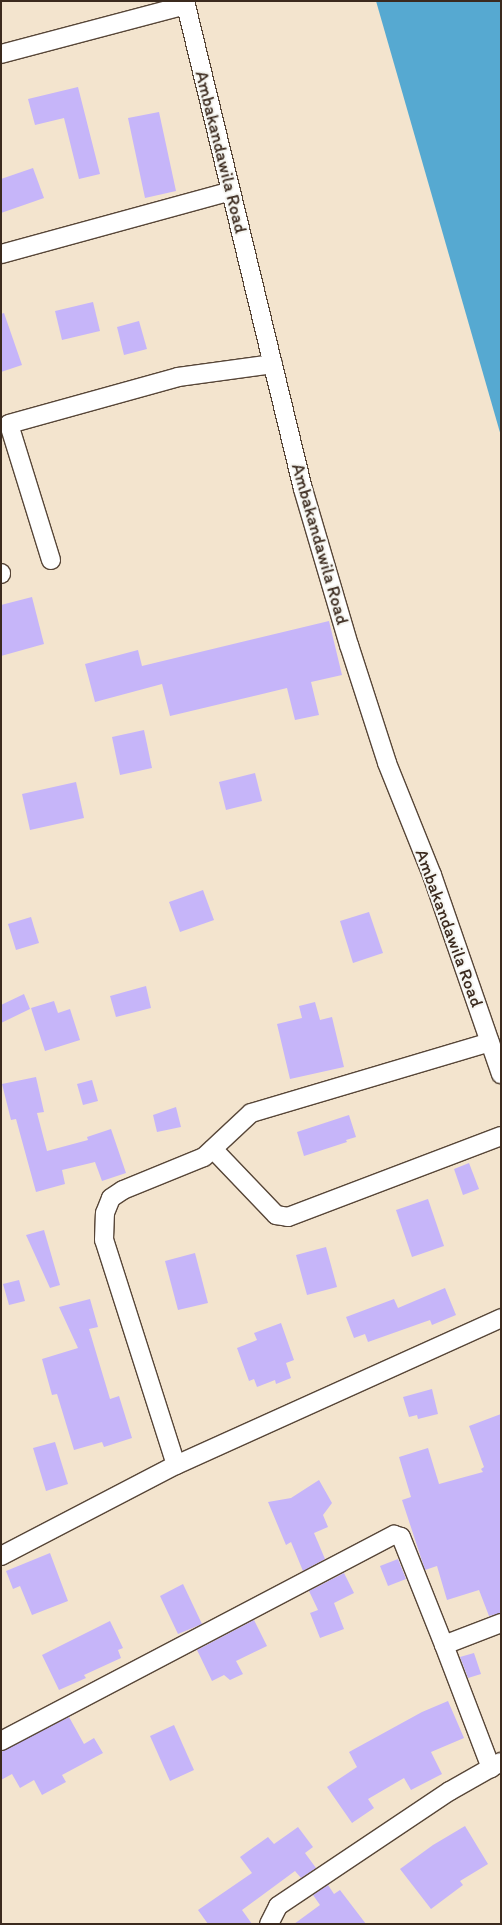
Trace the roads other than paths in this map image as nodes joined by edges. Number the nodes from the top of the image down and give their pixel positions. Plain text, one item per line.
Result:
1 (185, 3) edge
2 (1, 54) edge
3 (231, 191) junction
4 (1, 254) edge
5 (273, 364) junction
6 (51, 560) dead end
7 (490, 1042) junction
8 (501, 1074) edge
9 (501, 1136) edge
10 (213, 1149) junction
11 (501, 1318) edge
12 (176, 1465) junction
13 (1, 1556) edge
14 (501, 1623) edge
15 (444, 1645) junction
16 (1, 1741) edge
17 (496, 1765) edge
18 (269, 1924) edge

1 - 2 street
1 - 3 street, Ambakandawila Road
3 - 4 street
3 - 5 street, Ambakandawila Road
5 - 6 street
5 - 7 street, Ambakandawila Road
7 - 8 street, Ambakandawila Road
7 - 10 street
9 - 10 street
10 - 12 street
11 - 12 street
12 - 13 street
14 - 15 street
15 - 16 street
15 - 17 street
17 - 18 street

